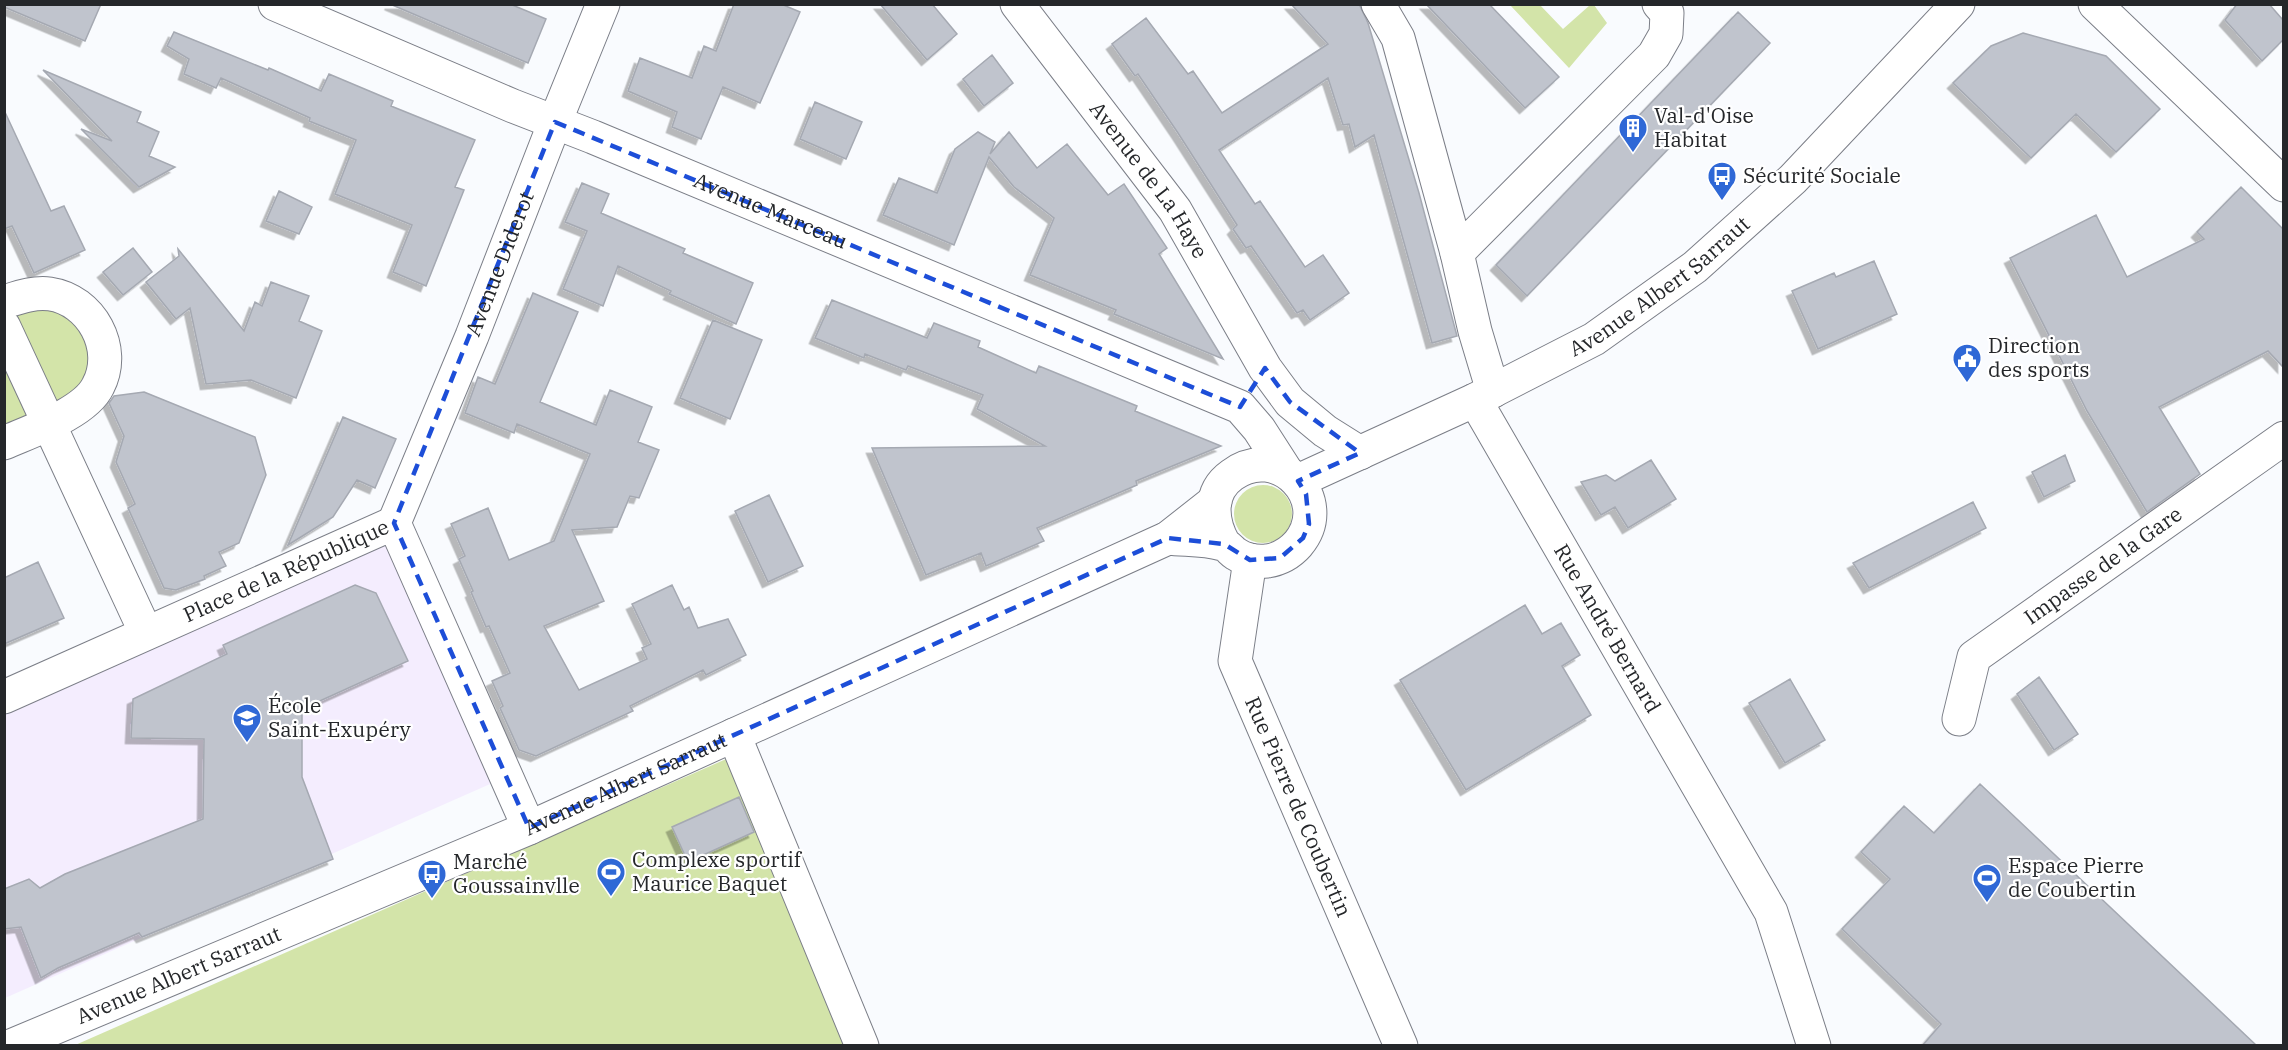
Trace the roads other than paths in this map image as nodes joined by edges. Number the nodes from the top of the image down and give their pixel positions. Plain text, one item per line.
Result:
1 (275, 4) edge
2 (603, 4) edge
3 (1017, 4) edge
4 (1378, 4) edge
5 (1659, 4) edge
6 (1958, 4) edge
7 (2095, 4) edge
8 (555, 122) junction
9 (2283, 185) edge
10 (1457, 253) junction
11 (4, 302) edge
12 (4, 327) edge
13 (1265, 368) junction
14 (1484, 396) junction
15 (1249, 418) junction
16 (49, 423) junction
17 (2283, 438) edge
18 (4, 443) edge
19 (1360, 453) junction
20 (1242, 468) junction
21 (1292, 476) junction
22 (1215, 501) junction
23 (394, 522) junction
24 (1168, 538) junction
25 (1237, 552) junction
26 (146, 633) junction
27 (4, 697) edge
28 (1959, 719) dead end
29 (734, 735) junction
30 (530, 828) junction
31 (11, 1046) edge
32 (862, 1046) edge
33 (1401, 1046) edge
34 (1814, 1046) edge

1 - 8 street, Avenue Marceau
2 - 8 street, Avenue Diderot
3 - 13 street, Avenue de La Haye
4 - 10 street, Rue André Bernard
5 - 10 street
6 - 14 street, Avenue Albert Sarraut
7 - 9 street
8 - 15 street, Avenue Marceau
8 - 23 street, Avenue Diderot
10 - 14 street, Rue André Bernard
11 - 16 street
12 - 16 street
13 - 15 street
13 - 19 street, Avenue de La Haye
14 - 19 street, Avenue Albert Sarraut
14 - 34 street, Rue André Bernard
15 - 20 street
15 - 21 street
16 - 18 street
16 - 26 street
17 - 28 street, Impasse de la Gare
19 - 21 street, Avenue Albert Sarraut
20 - 21 street
20 - 22 street, Avenue Albert Sarraut
21 - 25 street
22 - 24 street, Avenue Albert Sarraut
22 - 25 street
23 - 26 street, Place de la République
23 - 30 street, Place de la République
24 - 25 street
24 - 29 street, Avenue Albert Sarraut
25 - 33 street, Rue Pierre de Coubertin
26 - 27 street, Place de la République
29 - 30 street, Avenue Albert Sarraut
29 - 32 street
30 - 31 street, Avenue Albert Sarraut

